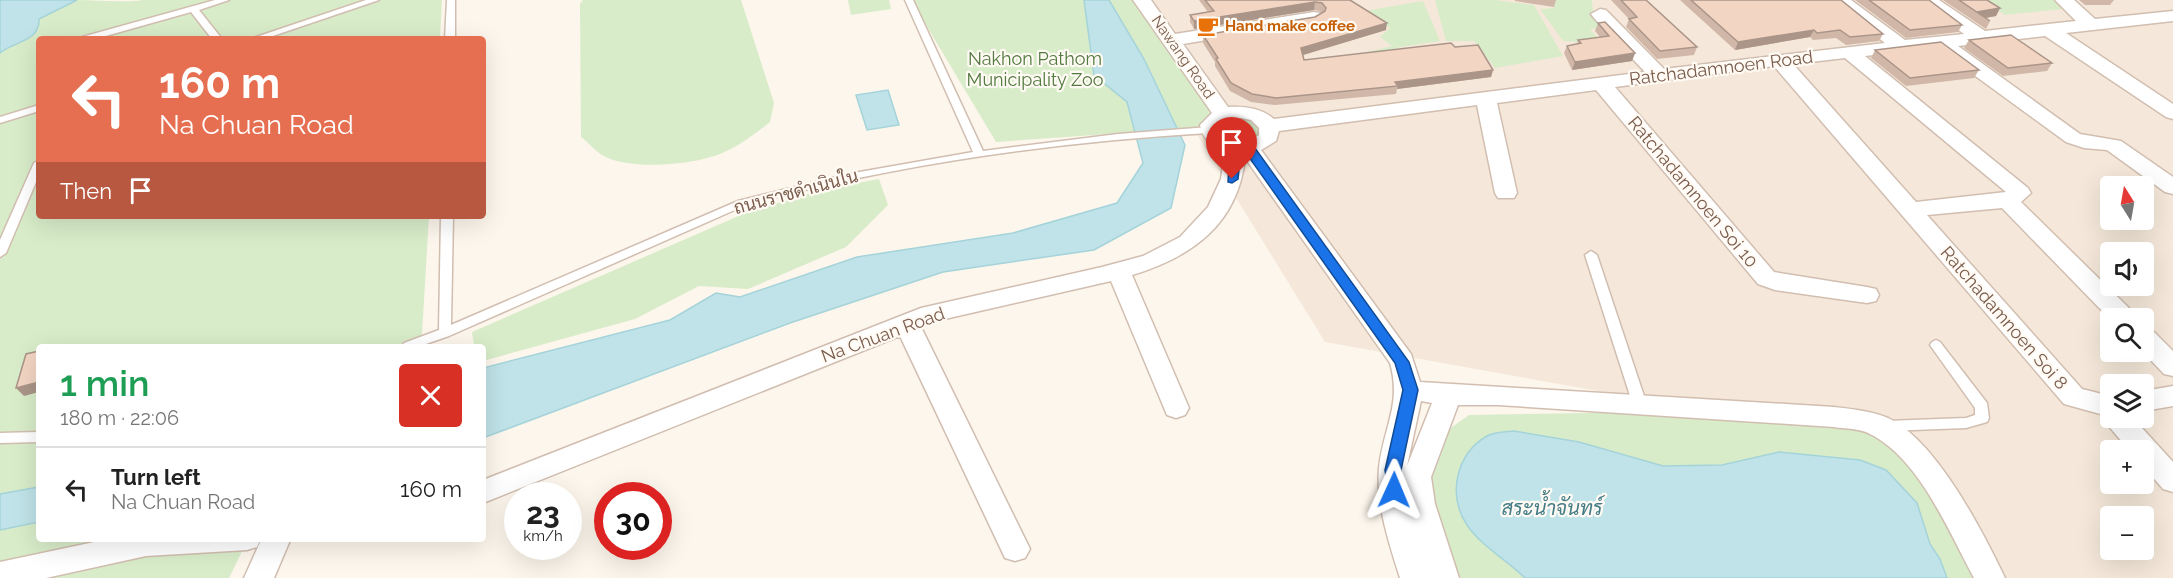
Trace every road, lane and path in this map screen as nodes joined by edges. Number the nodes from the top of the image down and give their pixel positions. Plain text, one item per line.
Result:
1 (225, 0) edge
2 (375, 0) edge
3 (451, 0) edge
4 (909, 0) edge
5 (1143, 0) edge
6 (1840, 0) edge
7 (1927, 0) edge
8 (2064, 0) edge
9 (193, 9) junction
10 (1600, 14) dead end
11 (2173, 16) edge
12 (1314, 17) edge
13 (2091, 25) junction
14 (2050, 31) junction
15 (96, 36) edge
16 (215, 36) edge
17 (264, 36) edge
18 (450, 36) edge
19 (1982, 38) junction
20 (1171, 40) junction
21 (1941, 42) junction
22 (1901, 46) junction
23 (1849, 52) junction
24 (1779, 60) junction
25 (1659, 75) junction
26 (1602, 83) junction
27 (1486, 99) junction
28 (36, 109) edge
29 (2173, 113) edge
30 (1223, 114) junction
31 (0, 120) edge
32 (1269, 126) junction
33 (1209, 130) junction
34 (1242, 147) junction
35 (979, 154) junction
36 (36, 170) edge
37 (2173, 187) edge
38 (1506, 193) dead end
39 (2007, 201) junction
40 (1909, 210) junction
41 (447, 219) edge
42 (0, 253) edge
43 (1591, 255) dead end
44 (1119, 271) junction
45 (1867, 295) dead end
46 (2114, 308) edge
47 (907, 324) junction
48 (445, 333) junction
49 (414, 344) edge
50 (1936, 345) dead end
51 (2154, 347) edge
52 (2173, 367) edge
53 (1411, 390) junction
54 (1448, 395) junction
55 (2173, 396) edge
56 (2154, 399) edge
57 (1640, 405) junction
58 (2100, 407) edge
59 (1176, 408) dead end
60 (1882, 426) junction
61 (2127, 428) edge
62 (36, 437) edge
63 (0, 438) edge
64 (2173, 481) edge
65 (486, 491) edge
66 (180, 542) edge
67 (275, 542) edge
68 (1015, 549) dead end
69 (0, 575) edge
70 (259, 578) edge
71 (1415, 578) edge
72 (1444, 578) edge
73 (1990, 578) edge

1 - 9 lane
2 - 17 lane
3 - 18 lane
4 - 35 lane
5 - 20 street, Nawang Road
6 - 22 street
7 - 19 street
8 - 13 street
9 - 15 lane
9 - 16 lane
10 - 25 street
11 - 13 street, Ratchadamnoen Road
12 - 20 street
13 - 14 street, Ratchadamnoen Road
14 - 19 street, Ratchadamnoen Road
14 - 29 street
19 - 21 street, Ratchadamnoen Road
20 - 30 street, Nawang Road
21 - 22 street, Ratchadamnoen Road
21 - 37 street
22 - 23 street, Ratchadamnoen Road
23 - 24 street, Ratchadamnoen Road
23 - 39 street
24 - 25 street, Ratchadamnoen Road
24 - 40 street, Ratchadamnoen Soi 8
25 - 26 street, Ratchadamnoen Road
26 - 27 street, Ratchadamnoen Road
26 - 45 street, Ratchadamnoen Soi 10
27 - 32 street, Ratchadamnoen Road
27 - 38 street
28 - 31 lane
30 - 32 street, Nawang Road
30 - 33 street, Nawang Road
32 - 34 street
33 - 34 street
33 - 35 lane, ถนนราชดำเนินใน
34 - 44 street, Na Chuan Road
34 - 53 street
35 - 48 lane, ถนนราชดำเนินใน
36 - 42 lane
39 - 40 street
39 - 46 street
40 - 58 street, Ratchadamnoen Soi 8
41 - 48 lane
43 - 57 lane
44 - 47 street, Na Chuan Road
44 - 59 street
47 - 65 street, Na Chuan Road
47 - 68 street
48 - 49 lane, ถนนราชดำเนินใน
50 - 60 lane
51 - 52 street
53 - 54 street
53 - 71 street
54 - 57 street
54 - 72 street
55 - 56 street
57 - 60 street
60 - 73 street
61 - 64 street
62 - 63 lane
66 - 69 street
67 - 70 street

